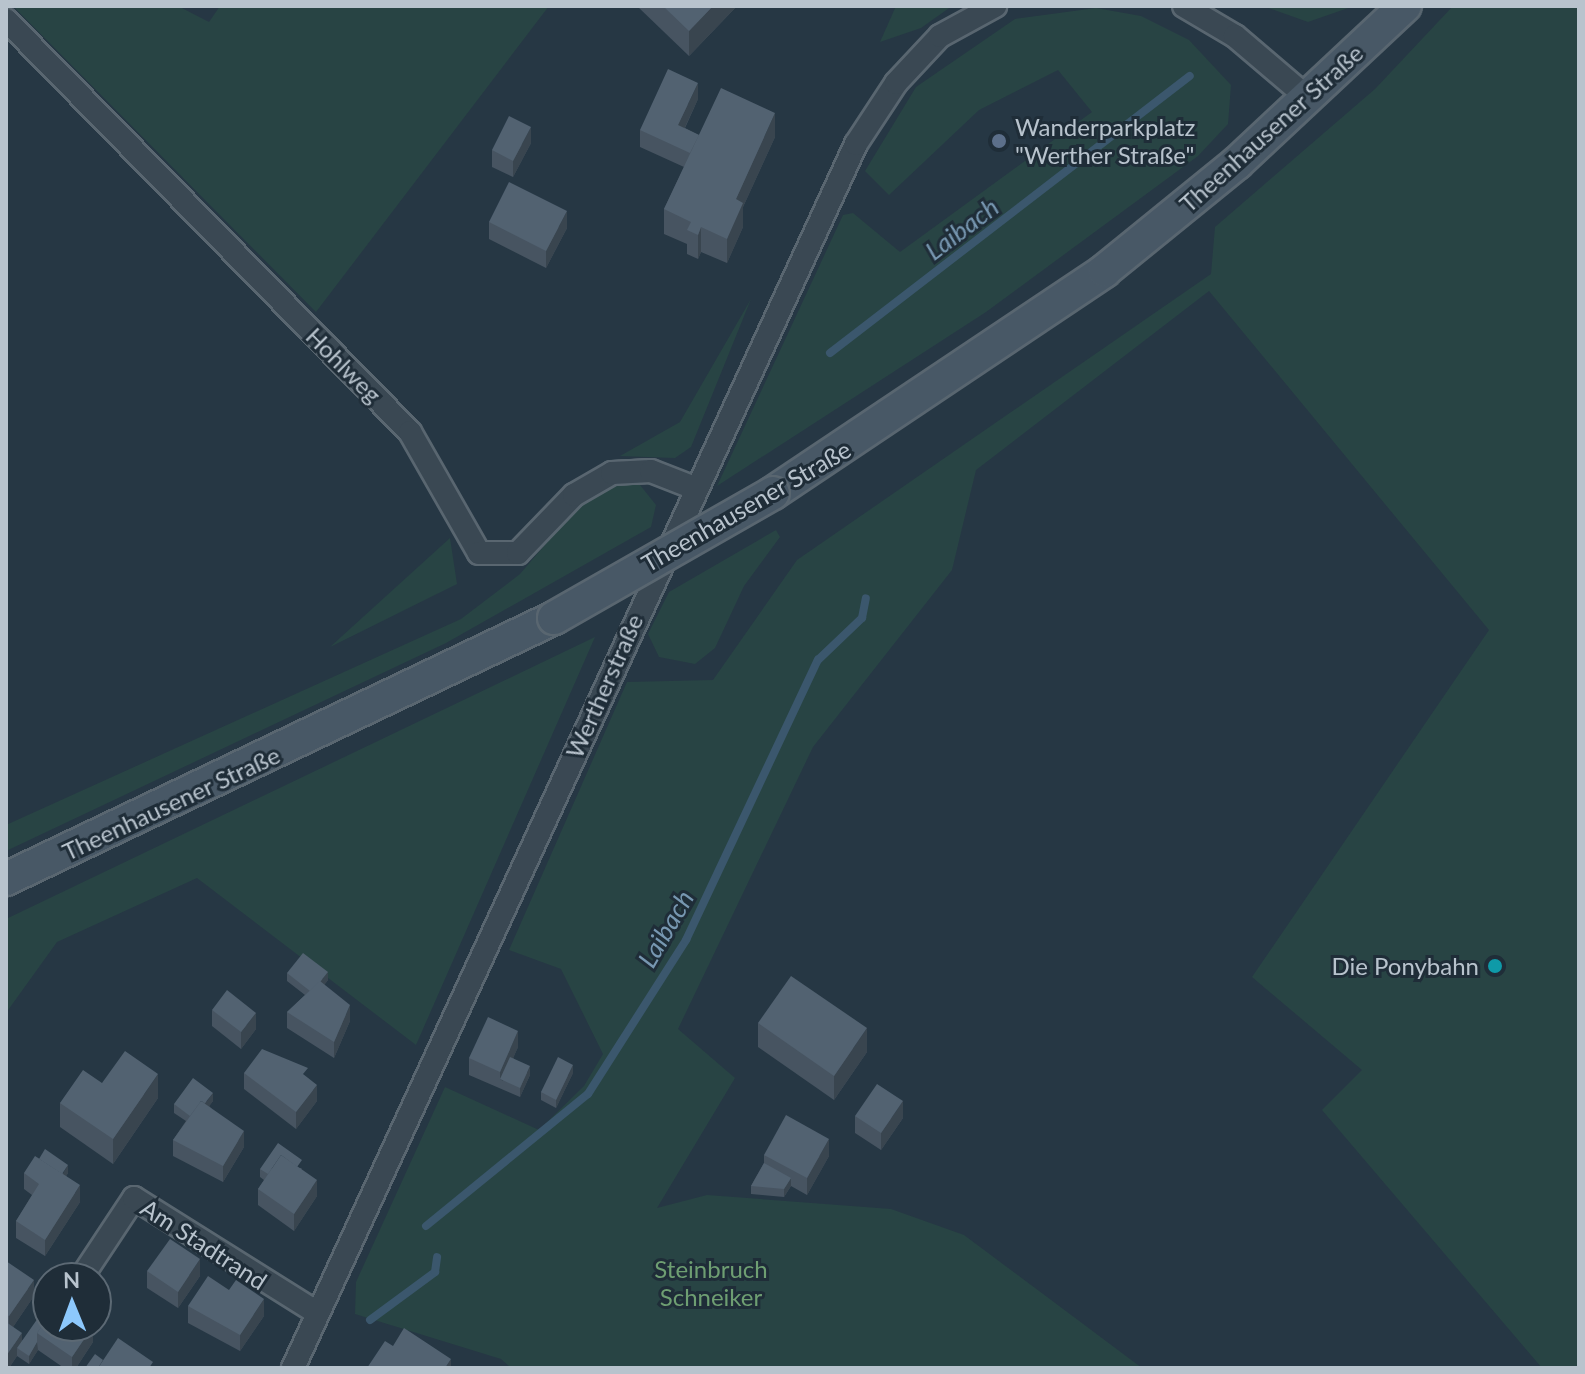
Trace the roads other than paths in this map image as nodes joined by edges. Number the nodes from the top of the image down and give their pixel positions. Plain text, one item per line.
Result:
1 (995, 6) edge
2 (1184, 6) edge
3 (1405, 6) edge
4 (6, 20) edge
5 (1309, 99) junction
6 (692, 487) junction
7 (6, 879) edge
8 (92, 1262) edge
9 (317, 1313) junction
10 (293, 1368) edge

1 - 6 street, Wertherstraße
2 - 5 street
3 - 5 main road, Theenhausener Straße
4 - 6 street, Hohlweg
5 - 7 main road, Theenhausener Straße, bridge
6 - 9 street, Wertherstraße
8 - 9 street, Am Stadtrand
9 - 10 street, Wertherstraße

